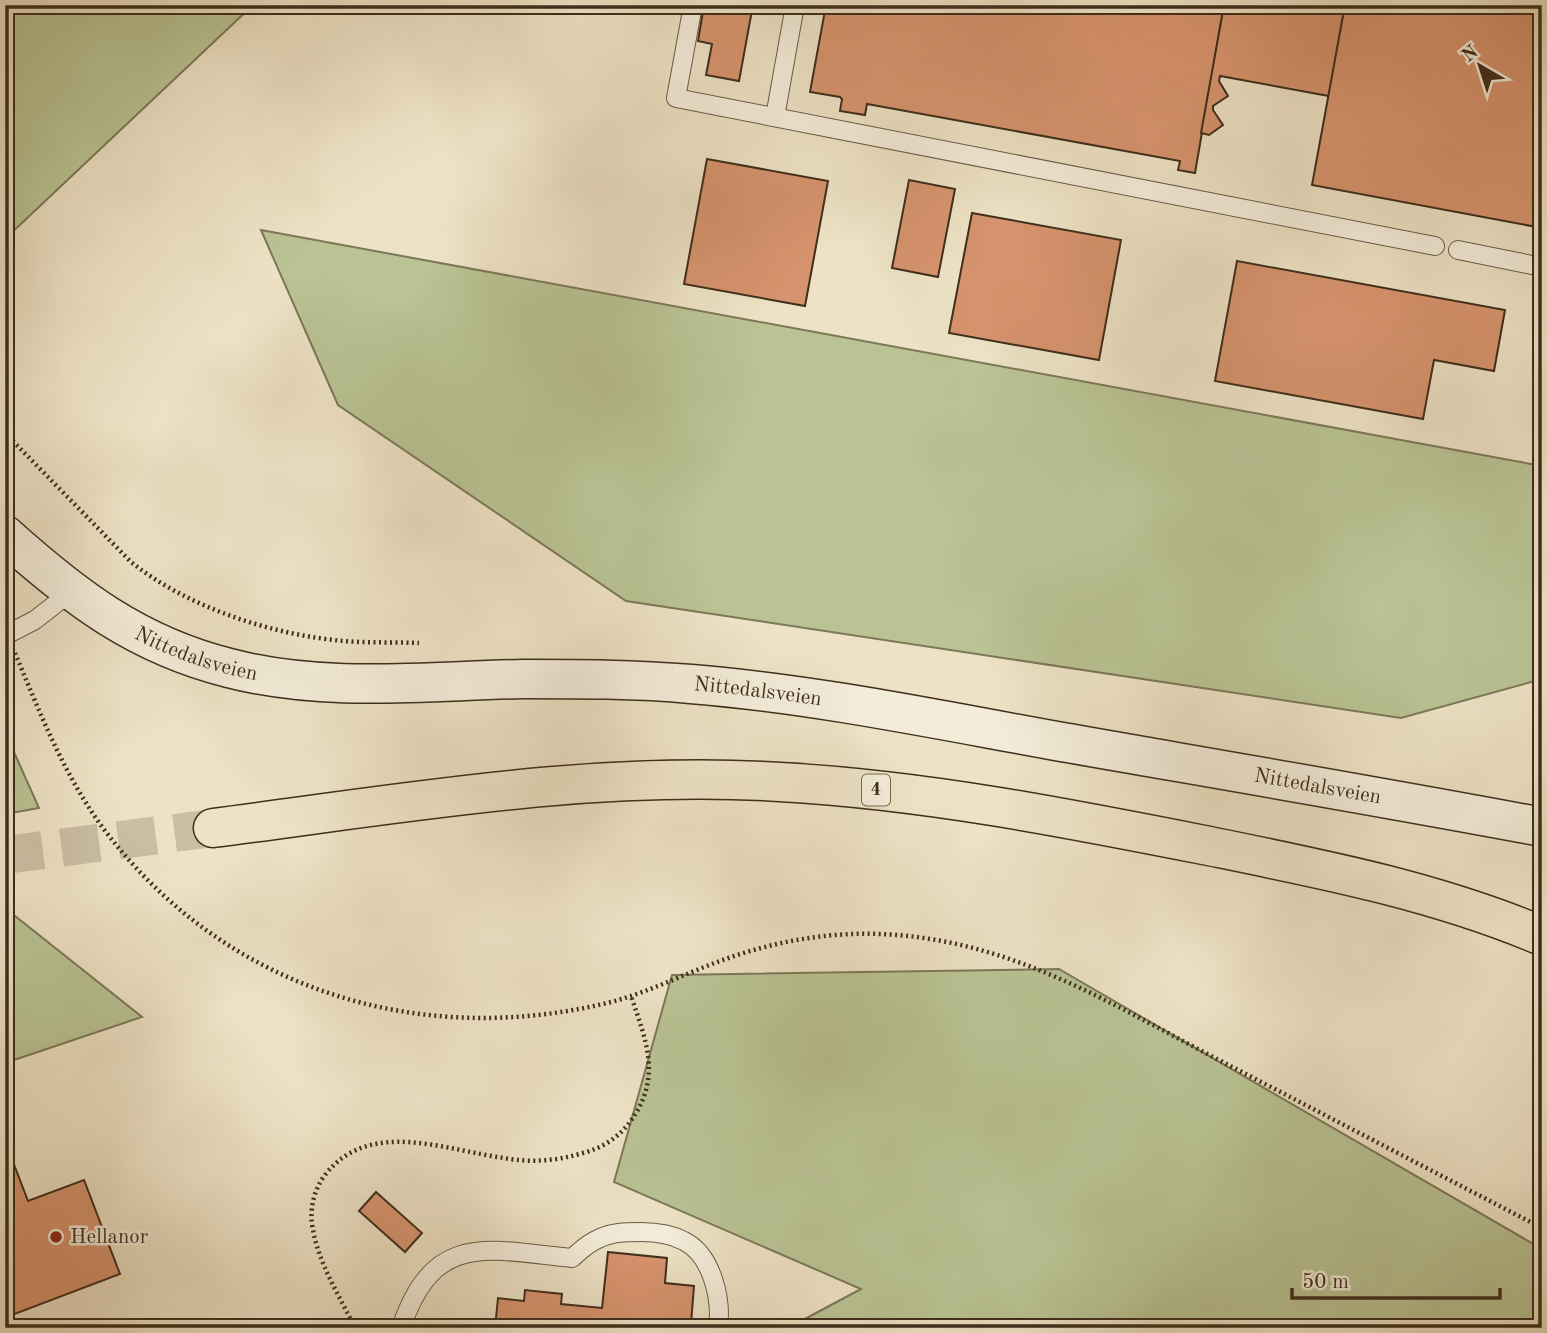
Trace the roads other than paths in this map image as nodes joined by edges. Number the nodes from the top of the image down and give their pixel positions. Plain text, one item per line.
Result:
1 (693, 5) edge
2 (795, 5) edge
3 (775, 117) junction
4 (1435, 246) dead end
5 (1458, 250) dead end
6 (1542, 267) edge
7 (5, 535) edge
8 (72, 591) junction
9 (6, 635) edge
10 (1542, 827) edge
11 (213, 828) tunnel mouth
12 (1542, 936) edge
13 (401, 1328) edge
14 (718, 1328) edge

1 - 3 lane
2 - 3 lane
3 - 4 lane
5 - 6 lane
7 - 8 main road, Nittedalsveien
8 - 9 lane
8 - 10 main road, Nittedalsveien
11 - 12 highway, 4
13 - 14 lane

